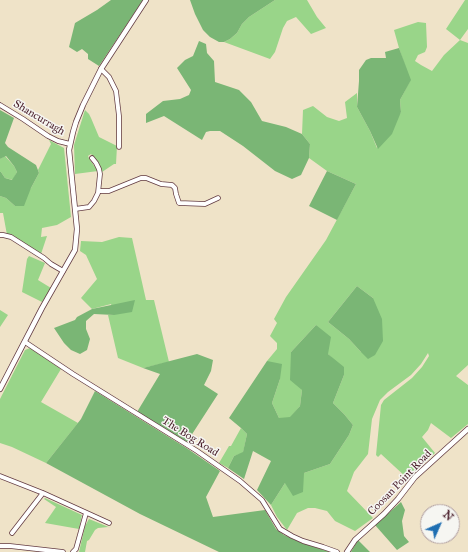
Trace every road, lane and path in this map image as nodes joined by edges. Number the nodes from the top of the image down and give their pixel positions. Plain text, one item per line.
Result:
1 (146, 0) edge
2 (101, 69) junction
3 (0, 105) edge
4 (70, 144) junction
5 (119, 147) dead end
6 (92, 158) dead end
7 (99, 191) junction
8 (218, 198) dead end
9 (75, 209) junction
10 (0, 235) edge
11 (63, 271) junction
12 (25, 342) junction
13 (0, 389) edge
14 (468, 429) edge
15 (0, 476) edge
16 (43, 493) junction
17 (86, 513) junction
18 (109, 523) dead end
19 (12, 532) dead end
20 (0, 546) edge
21 (63, 552) edge
22 (73, 552) edge
23 (337, 552) edge
24 (347, 552) edge

1 - 2 street
2 - 4 street
2 - 5 street
3 - 4 street, Shancurragh
4 - 9 street
6 - 7 street
7 - 8 street
7 - 9 street
9 - 11 street
10 - 11 street
11 - 12 street
12 - 13 street
12 - 23 street, The Bog Road
14 - 24 street, Coosan Point Road
15 - 16 street
16 - 17 street
16 - 19 street
17 - 18 street
17 - 22 street
20 - 21 street

